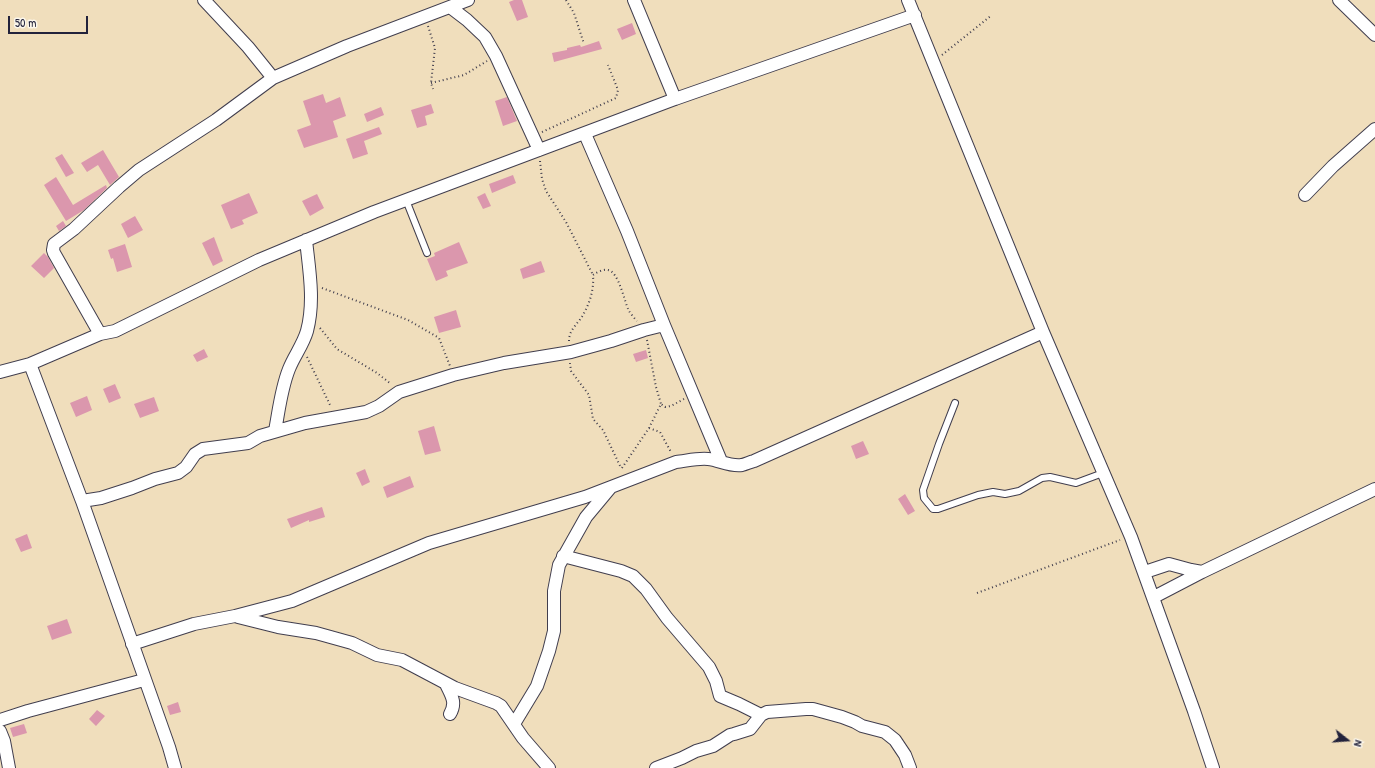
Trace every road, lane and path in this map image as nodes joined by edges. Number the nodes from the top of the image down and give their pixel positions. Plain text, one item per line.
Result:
1 (204, 0) edge
2 (468, 0) edge
3 (566, 0) edge
4 (634, 0) edge
5 (908, 0) edge
6 (1339, 0) edge
7 (450, 7) junction
8 (914, 15) junction
9 (992, 15) dead end
10 (424, 17) junction
11 (1375, 35) edge
12 (584, 44) dead end
13 (496, 56) junction
14 (933, 62) junction
15 (608, 65) dead end
16 (273, 78) junction
17 (431, 83) junction
18 (433, 90) dead end
19 (675, 99) junction
20 (1375, 129) edge
21 (585, 134) junction
22 (533, 136) junction
23 (539, 150) junction
24 (1305, 195) dead end
25 (406, 200) junction
26 (306, 240) junction
27 (427, 253) dead end
28 (606, 269) dead end
29 (593, 275) junction
30 (311, 284) junction
31 (310, 314) junction
32 (664, 324) junction
33 (1043, 332) junction
34 (100, 334) junction
35 (302, 345) junction
36 (571, 352) junction
37 (30, 364) junction
38 (0, 372) edge
39 (453, 375) junction
40 (399, 392) junction
41 (694, 394) junction
42 (955, 403) dead end
43 (336, 418) junction
44 (649, 428) junction
45 (275, 431) junction
46 (721, 461) junction
47 (676, 462) junction
48 (621, 468) junction
49 (1103, 473) junction
50 (612, 486) junction
51 (1375, 490) edge
52 (82, 501) junction
53 (1131, 537) junction
54 (563, 556) junction
55 (1145, 572) junction
56 (1202, 572) junction
57 (977, 593) dead end
58 (1154, 597) junction
59 (235, 616) junction
60 (132, 644) junction
61 (144, 680) junction
62 (446, 684) junction
63 (450, 714) dead end
64 (760, 715) junction
65 (0, 720) edge
66 (514, 724) junction
67 (0, 731) edge
68 (9, 768) edge
69 (175, 768) edge
70 (549, 768) edge
71 (656, 768) edge
72 (910, 768) edge
73 (1212, 768) edge

1 - 16 street
2 - 7 street
3 - 12 path
4 - 19 street
5 - 8 street
6 - 11 street
7 - 10 street
7 - 13 street
8 - 14 street
8 - 19 street
9 - 14 path
10 - 16 street
10 - 17 path
13 - 17 path
13 - 22 street
14 - 33 street
15 - 22 path
16 - 34 street
17 - 18 path
19 - 21 street
20 - 24 street
21 - 23 street
21 - 32 street
22 - 23 street
23 - 25 street
23 - 29 path
25 - 26 street
25 - 27 lane
26 - 30 street
26 - 34 street
28 - 29 path
29 - 36 path
30 - 31 street
30 - 39 path
31 - 35 street
31 - 40 path
32 - 36 street
32 - 41 street
33 - 46 street
33 - 49 street
34 - 37 street
35 - 43 path
35 - 45 street
36 - 39 street
36 - 48 path
37 - 38 street
37 - 52 street
39 - 40 street
40 - 43 street
41 - 44 path
41 - 46 street
42 - 49 lane
43 - 45 street
44 - 47 path
44 - 48 path
45 - 52 street
46 - 47 street
47 - 50 street
48 - 50 path
49 - 53 street
50 - 54 street
50 - 59 street
51 - 56 street
52 - 60 street
53 - 55 street
53 - 57 path
54 - 64 street
54 - 66 street
55 - 56 street
55 - 58 street
56 - 58 street
58 - 73 street
59 - 60 street
59 - 62 street
60 - 61 street
61 - 65 street
61 - 69 street
62 - 63 street
62 - 66 street
64 - 71 street
64 - 72 street
66 - 70 street
67 - 68 street

